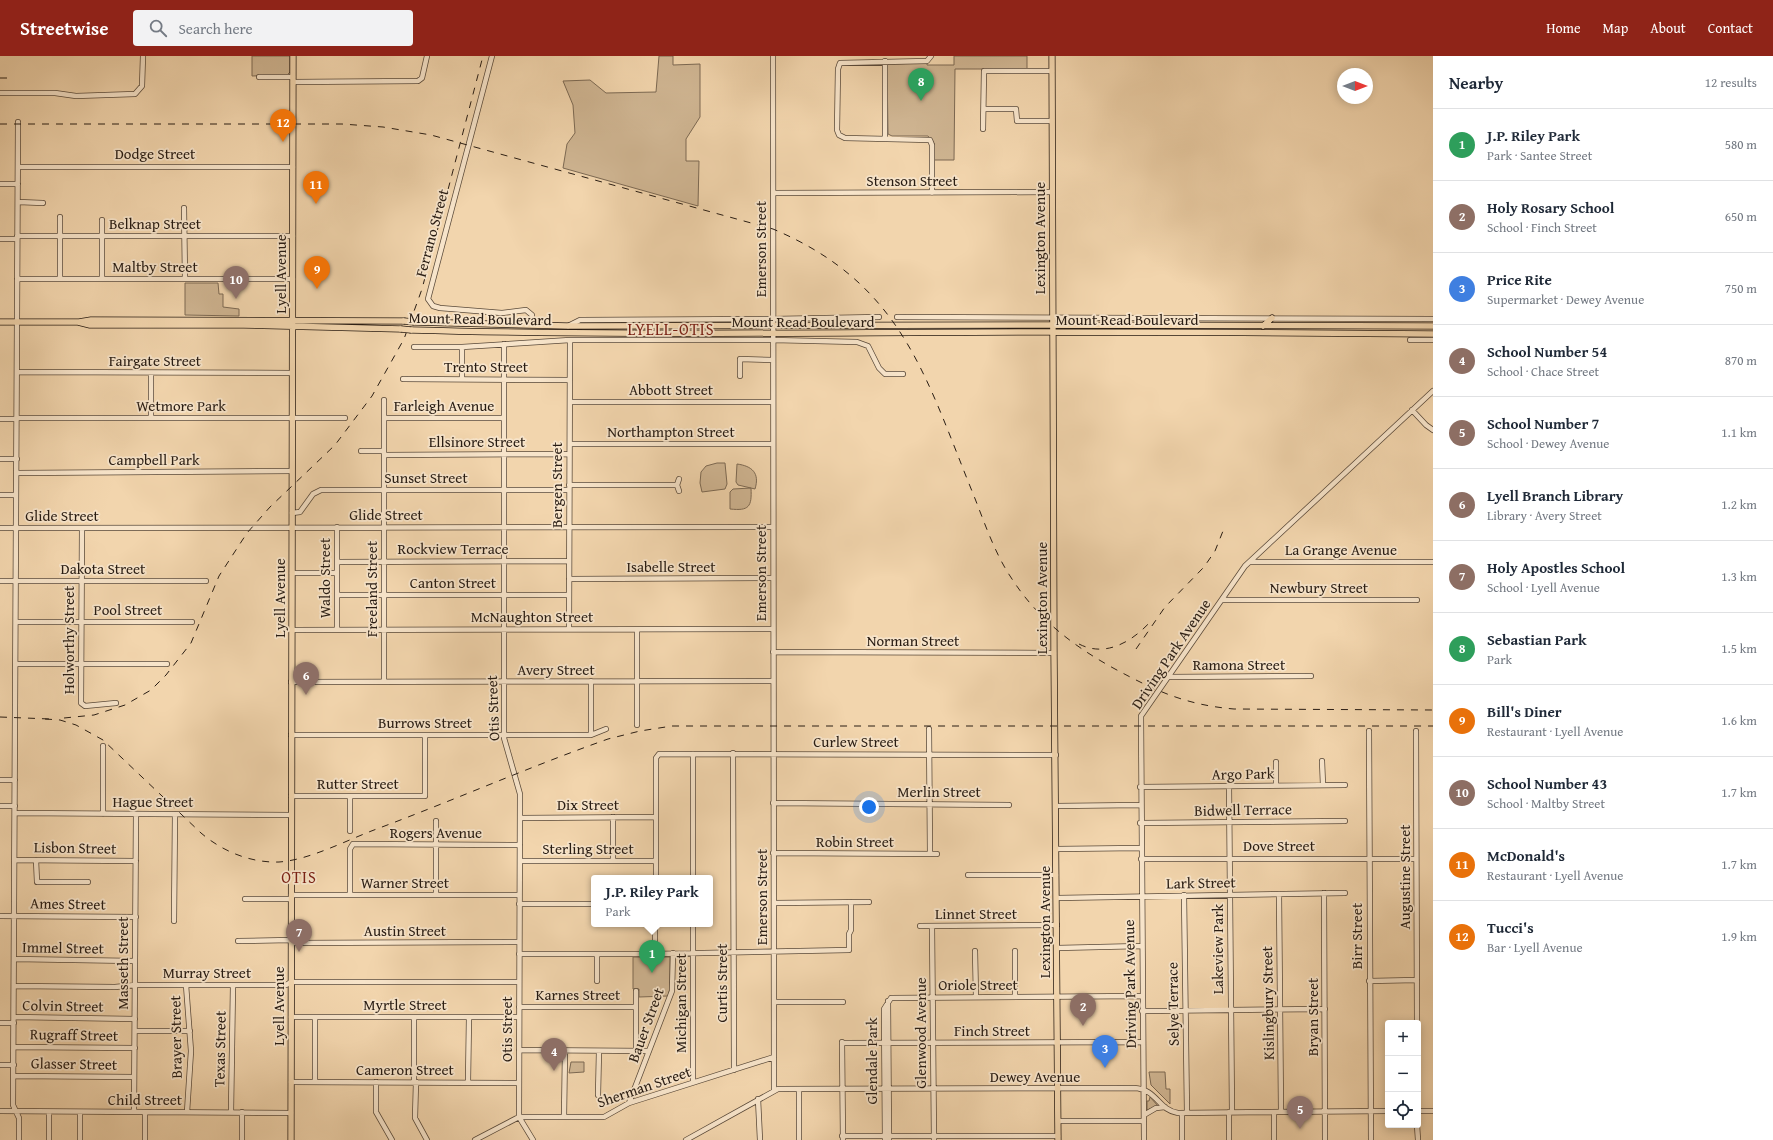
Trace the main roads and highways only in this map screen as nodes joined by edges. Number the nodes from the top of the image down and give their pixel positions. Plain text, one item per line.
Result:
1 (293, 56) edge
2 (1052, 56) edge
3 (1272, 318) road end
4 (1053, 321) junction
5 (0, 322) edge
6 (292, 323) junction
7 (532, 325) junction
8 (1263, 326) junction
9 (1433, 326) edge
10 (1053, 332) junction
11 (518, 333) junction
12 (546, 333) junction
13 (1433, 334) edge
14 (1058, 1138) edge
15 (291, 1140) edge

1 - 6 main road, Lyell Avenue
2 - 4 main road, Lexington Avenue
3 - 8 main road
4 - 7 main road, Mount Read Boulevard
4 - 8 main road, Mount Read Boulevard
4 - 10 main road, Lexington Avenue
5 - 6 main road, Mount Read Boulevard
6 - 7 main road, Mount Read Boulevard, bridge
6 - 11 main road, Mount Read Boulevard, bridge
6 - 15 main road, Lyell Avenue
7 - 11 main road
7 - 12 main road
8 - 9 main road, Mount Read Boulevard
10 - 12 main road, Mount Read Boulevard
10 - 13 main road, Mount Read Boulevard
10 - 14 main road, Lexington Avenue
11 - 12 main road, Mount Read Boulevard

